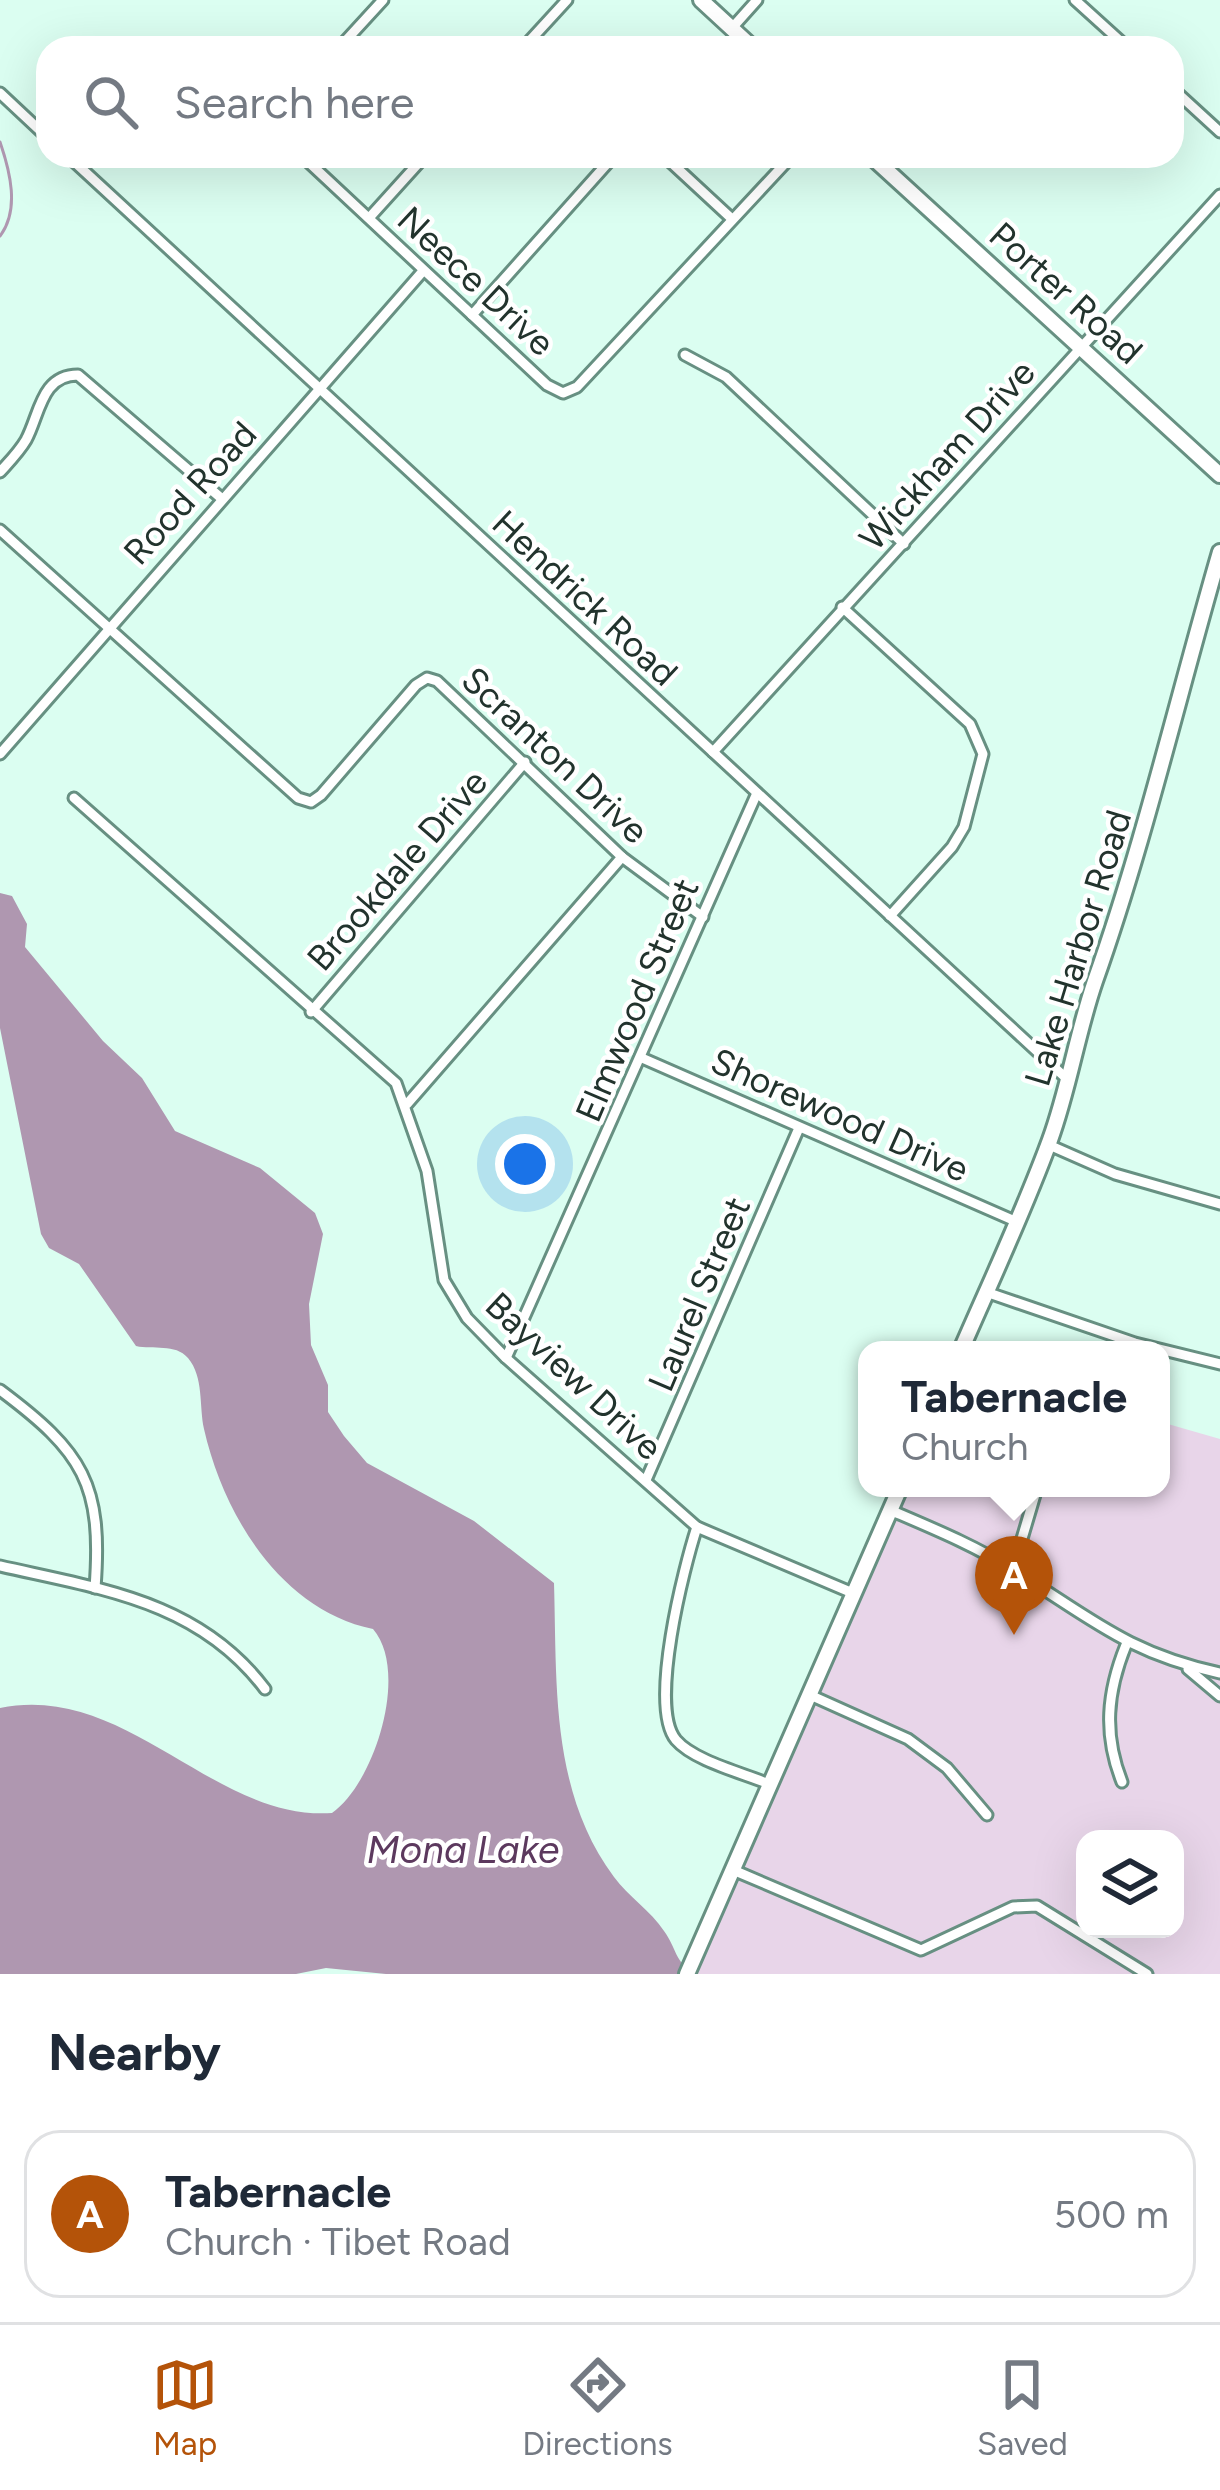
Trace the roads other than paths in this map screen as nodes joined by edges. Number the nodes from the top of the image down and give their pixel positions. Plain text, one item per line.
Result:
1 (383, 0) edge
2 (567, 0) edge
3 (701, 0) edge
4 (757, 0) edge
5 (1075, 0) edge
6 (732, 28) junction
7 (350, 36) edge
8 (534, 36) edge
9 (740, 36) edge
10 (1115, 36) edge
11 (0, 93) edge
12 (1184, 99) edge
13 (36, 126) edge
14 (1220, 132) edge
15 (81, 168) edge
16 (315, 168) edge
17 (414, 168) edge
18 (603, 168) edge
19 (677, 168) edge
20 (781, 168) edge
21 (884, 168) edge
22 (1220, 195) edge
23 (368, 218) junction
24 (732, 219) junction
25 (423, 271) junction
26 (472, 315) junction
27 (1081, 348) junction
28 (685, 355) dead end
29 (319, 389) junction
30 (0, 472) edge
31 (1220, 475) edge
32 (221, 498) junction
33 (0, 530) edge
34 (904, 544) junction
35 (1220, 552) edge
36 (842, 607) junction
37 (108, 626) junction
38 (713, 752) junction
39 (0, 754) edge
40 (525, 762) junction
41 (757, 793) junction
42 (74, 798) dead end
43 (622, 857) junction
44 (890, 916) junction
45 (703, 917) junction
46 (310, 1012) junction
47 (642, 1058) junction
48 (1066, 1079) junction
49 (406, 1104) junction
50 (800, 1128) junction
51 (1049, 1144) junction
52 (1220, 1204) edge
53 (1015, 1221) junction
54 (986, 1292) junction
55 (965, 1341) edge
56 (1131, 1341) edge
57 (1170, 1351) edge
58 (506, 1358) junction
59 (1220, 1364) edge
60 (0, 1390) edge
61 (646, 1480) junction
62 (896, 1497) edge
63 (1034, 1497) edge
64 (890, 1510) junction
65 (697, 1527) junction
66 (0, 1567) edge
67 (1013, 1569) junction
68 (95, 1588) junction
69 (855, 1594) junction
70 (1126, 1645) junction
71 (1187, 1669) junction
72 (1220, 1673) edge
73 (265, 1689) dead end
74 (810, 1695) junction
75 (1220, 1696) edge
76 (1122, 1782) dead end
77 (769, 1784) junction
78 (987, 1815) dead end
79 (733, 1870) junction
80 (688, 1971) edge
81 (1147, 1974) edge

1 - 7 street
2 - 8 street
3 - 6 street
4 - 6 street
5 - 10 street
6 - 9 street
11 - 13 street
12 - 14 street
15 - 29 street, Hendrick Road
16 - 23 street, Neece Drive
17 - 23 street
18 - 26 street
19 - 24 street
20 - 24 street
21 - 27 street, Porter Road
22 - 27 street, Wickham Drive
23 - 25 street, Neece Drive
24 - 26 street, Neece Drive
25 - 26 street, Neece Drive
25 - 29 street, Rood Road
27 - 31 street, Porter Road
27 - 34 street, Wickham Drive
28 - 34 street
29 - 32 street, Rood Road
29 - 38 street, Hendrick Road
30 - 32 street
32 - 37 street, Rood Road
33 - 37 street
34 - 36 street, Wickham Drive
35 - 48 street, Lake Harbor Road
36 - 38 street, Wickham Drive
36 - 44 street
37 - 39 street, Rood Road
37 - 40 street, Scranton Drive
38 - 41 street, Hendrick Road
40 - 43 street, Scranton Drive
40 - 46 street, Brookdale Drive
41 - 44 street, Hendrick Road
41 - 45 street, Elmwood Street
42 - 46 street, Bayview Drive
43 - 45 street, Scranton Drive
43 - 49 street
44 - 48 street, Hendrick Road
45 - 47 street, Elmwood Street
46 - 49 street, Bayview Drive
47 - 50 street, Shorewood Drive
47 - 58 street, Elmwood Street
48 - 51 street, Lake Harbor Road
49 - 58 street, Bayview Drive
50 - 53 street, Shorewood Drive
50 - 61 street, Laurel Street
51 - 52 street
51 - 53 street, Lake Harbor Road
53 - 54 street, Lake Harbor Road
54 - 55 street, Lake Harbor Road
54 - 56 street
57 - 59 street
58 - 61 street, Bayview Drive
60 - 68 street
61 - 65 street, Bayview Drive
62 - 64 street
63 - 67 street
64 - 67 street
64 - 69 street
65 - 69 street, Bayview Drive
65 - 77 street
66 - 68 street
67 - 70 street
68 - 73 street
69 - 74 street
70 - 71 street
70 - 76 street
71 - 72 street
71 - 75 street
74 - 77 street
74 - 78 street
77 - 79 street
79 - 80 street
79 - 81 street

